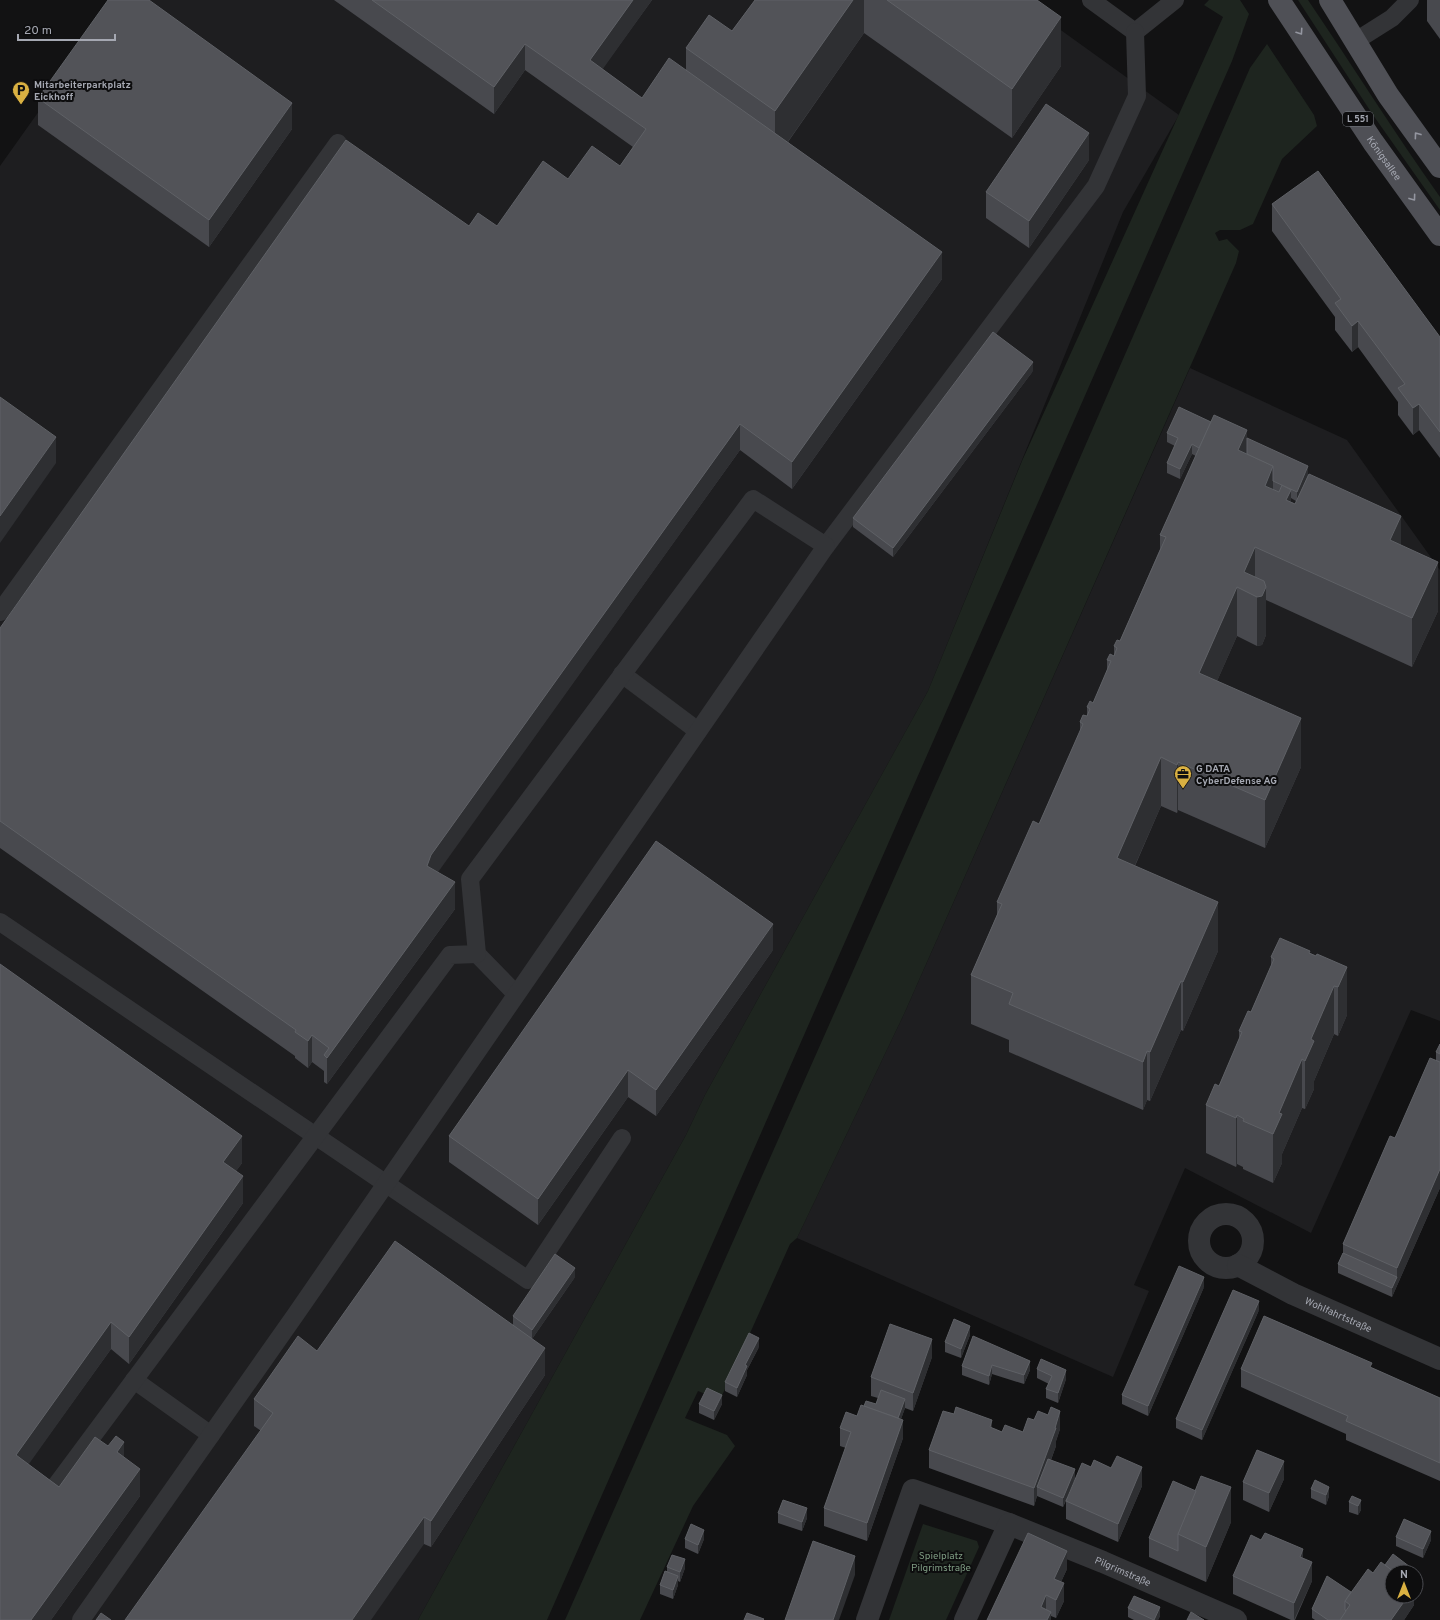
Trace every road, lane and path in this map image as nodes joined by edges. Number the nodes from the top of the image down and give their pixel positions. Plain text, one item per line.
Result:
1 (1091, 0) edge
2 (1175, 0) edge
3 (1279, 0) edge
4 (1330, 0) edge
5 (1410, 0) edge
6 (1135, 32) junction
7 (1354, 42) junction
8 (338, 143) dead end
9 (1440, 166) edge
10 (1440, 235) edge
11 (826, 546) junction
12 (0, 612) edge
13 (622, 674) junction
14 (698, 731) junction
15 (0, 922) edge
16 (477, 954) junction
17 (516, 994) junction
18 (315, 1136) junction
19 (622, 1138) dead end
20 (385, 1184) junction
21 (1238, 1266) dead end
22 (1440, 1359) edge
23 (134, 1380) junction
24 (211, 1435) junction
25 (54, 1488) edge
26 (1009, 1524) junction
27 (81, 1620) edge
28 (867, 1620) edge
29 (965, 1620) edge
30 (1236, 1620) edge

1 - 6 lane
2 - 6 lane
3 -> 10 main road, Königsallee / L 551
4 - 7 main road
5 - 7 lane
6 - 11 lane
9 -> 7 main road
8 - 12 lane
11 - 13 lane
11 - 14 lane
13 - 14 lane
13 - 16 lane
14 - 17 lane
15 - 18 lane
16 - 17 lane
16 - 18 lane
17 - 20 lane
18 - 20 lane
18 - 23 lane
19 - 20 lane
20 - 24 lane
21 - 22 street, Wohlfahrtstraße
23 - 24 lane
23 - 25 lane
24 - 27 lane
26 - 28 street, Pilgrimstraße
26 - 29 street
26 - 30 street, Pilgrimstraße

